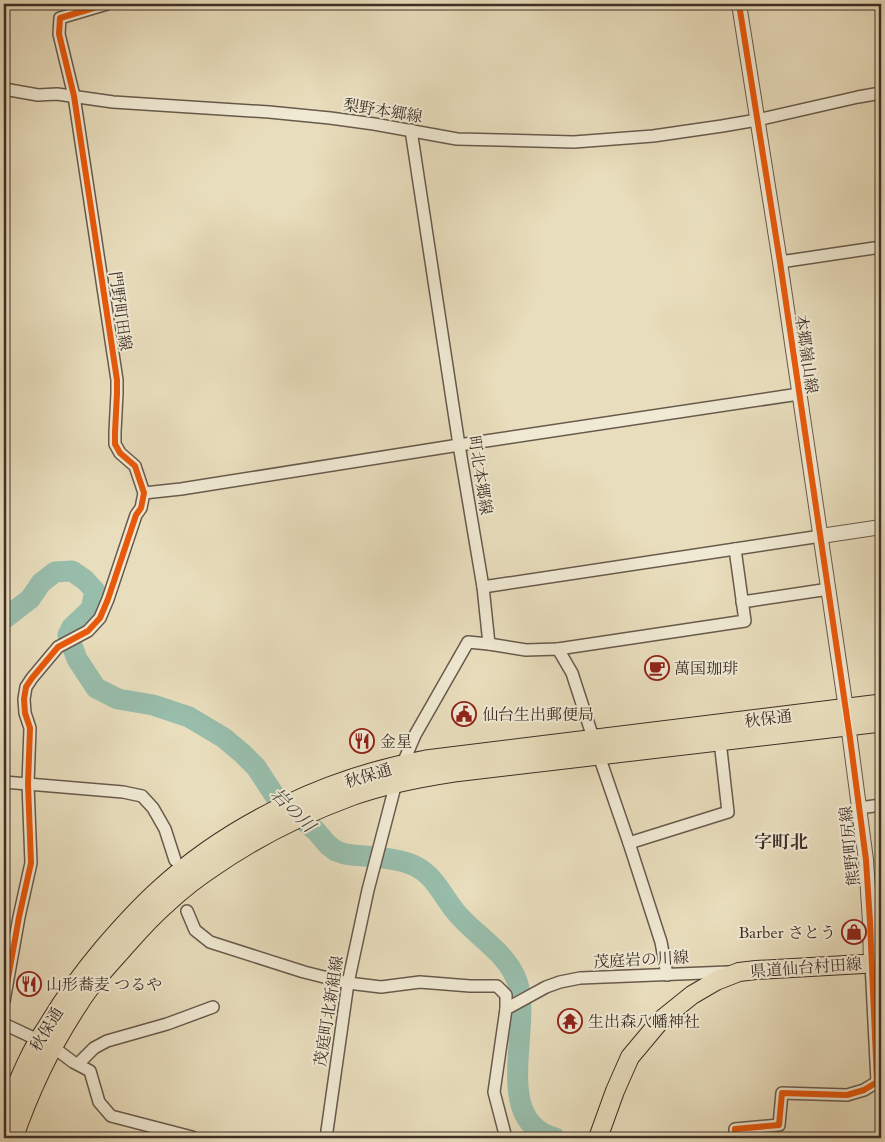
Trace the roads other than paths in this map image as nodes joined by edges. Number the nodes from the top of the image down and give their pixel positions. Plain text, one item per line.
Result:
1 (107, 4) edge
2 (739, 4) edge
3 (4, 89) edge
4 (881, 93) edge
5 (74, 96) junction
6 (757, 120) junction
7 (410, 130) junction
8 (881, 247) edge
9 (780, 262) junction
10 (799, 394) junction
11 (459, 445) junction
12 (144, 493) junction
13 (881, 527) edge
14 (821, 536) junction
15 (734, 549) junction
16 (483, 587) junction
17 (829, 589) junction
18 (742, 602) junction
19 (490, 644) junction
20 (558, 649) junction
21 (881, 704) edge
22 (847, 717) junction
23 (881, 722) edge
24 (720, 741) junction
25 (596, 748) junction
26 (402, 765) junction
27 (4, 782) edge
28 (396, 783) junction
29 (28, 784) junction
30 (312, 803) junction
31 (881, 805) edge
32 (859, 808) junction
33 (630, 843) junction
34 (175, 860) dead end
35 (187, 910) dead end
36 (876, 963) edge
37 (739, 972) junction
38 (667, 975) junction
39 (348, 983) junction
40 (4, 1001) edge
41 (509, 1007) junction
42 (213, 1008) dead end
43 (4, 1024) edge
44 (46, 1044) junction
45 (78, 1064) junction
46 (4, 1118) edge
47 (600, 1133) edge
48 (13, 1138) edge
49 (195, 1138) edge
50 (326, 1138) edge
51 (506, 1138) edge
52 (736, 1138) edge

1 - 5 street, 門野町田線
2 - 6 street, 本郷嶺山線
3 - 5 street, 梨野本郷線
4 - 6 street, 梨野本郷線
5 - 7 street, 梨野本郷線
5 - 12 street, 門野町田線
6 - 7 street, 梨野本郷線
6 - 9 street, 本郷嶺山線
7 - 11 street, 町北本郷線
8 - 9 street
9 - 10 street, 本郷嶺山線
10 - 11 street
10 - 14 street, 本郷嶺山線
11 - 12 street
11 - 16 street, 町北本郷線
12 - 29 street
13 - 14 street
14 - 15 street
14 - 17 street, 本郷嶺山線
15 - 16 street
15 - 18 street
16 - 19 street, 町北本郷線
17 - 18 street
17 - 22 street, 本郷嶺山線
18 - 20 street
19 - 20 street
19 - 26 street, 茂庭町北新組線
20 - 25 street
21 - 22 highway, 秋保通
22 - 23 highway, 秋保通
22 - 24 highway, 秋保通
22 - 25 highway, 秋保通
22 - 32 street, 熊野町尻線
24 - 25 highway, 秋保通
24 - 33 street
25 - 26 highway, 秋保通
25 - 28 highway, 秋保通
25 - 33 street
26 - 28 street, 茂庭町北新組線
26 - 30 highway, 秋保通
27 - 29 street
28 - 30 highway, 秋保通
28 - 39 street, 茂庭町北新組線
29 - 34 street
29 - 40 street
30 - 44 highway, 秋保通
31 - 32 street
32 - 36 street, 熊野町尻線
33 - 38 street
35 - 39 street
36 - 37 main road, 県道仙台村田線
36 - 52 street
37 - 38 street, 茂庭岩の川線
37 - 47 main road, 県道仙台村田線
38 - 41 street, 茂庭岩の川線
39 - 41 street
39 - 50 street, 茂庭町北新組線
41 - 51 street
42 - 45 street
43 - 44 street
44 - 45 street
44 - 46 highway, 秋保通
44 - 48 highway, 秋保通
45 - 49 street

